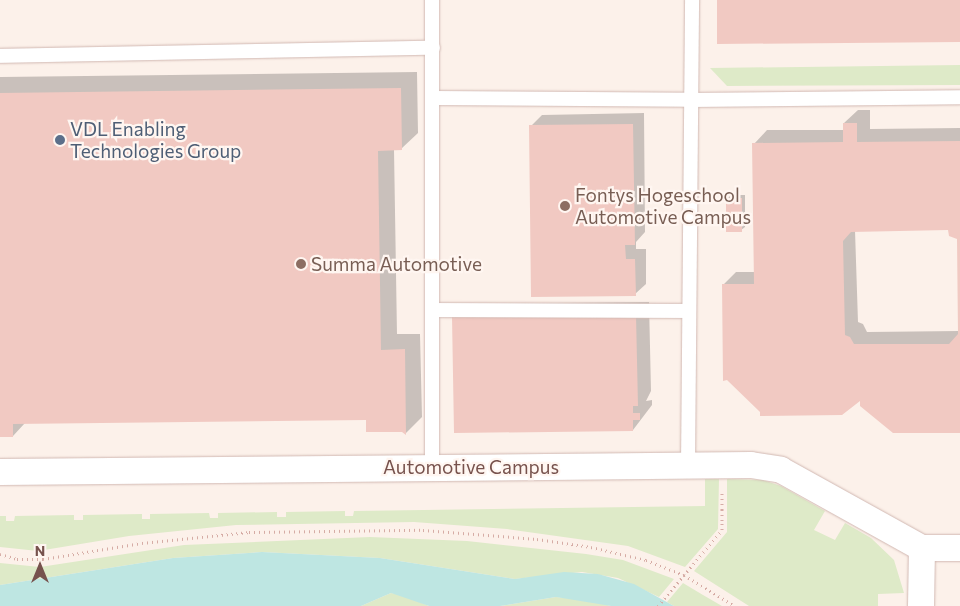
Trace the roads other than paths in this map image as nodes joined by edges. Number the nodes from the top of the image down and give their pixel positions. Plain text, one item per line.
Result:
1 (432, 0) edge
2 (692, 0) edge
3 (433, 48) junction
4 (0, 56) edge
5 (960, 97) edge
6 (434, 98) junction
7 (691, 100) junction
8 (434, 310) junction
9 (688, 311) junction
10 (688, 466) junction
11 (432, 467) junction
12 (0, 472) edge
13 (922, 548) junction
14 (960, 548) edge
15 (921, 606) edge

1 - 3 lane
2 - 7 lane
3 - 4 lane
3 - 6 lane
5 - 7 lane
6 - 7 lane
6 - 8 lane
7 - 9 lane
8 - 9 lane
8 - 11 lane
9 - 10 lane
10 - 11 street, Automotive Campus
10 - 13 street, Automotive Campus
11 - 12 street, Automotive Campus
13 - 14 street, Automotive Campus
13 - 15 street

